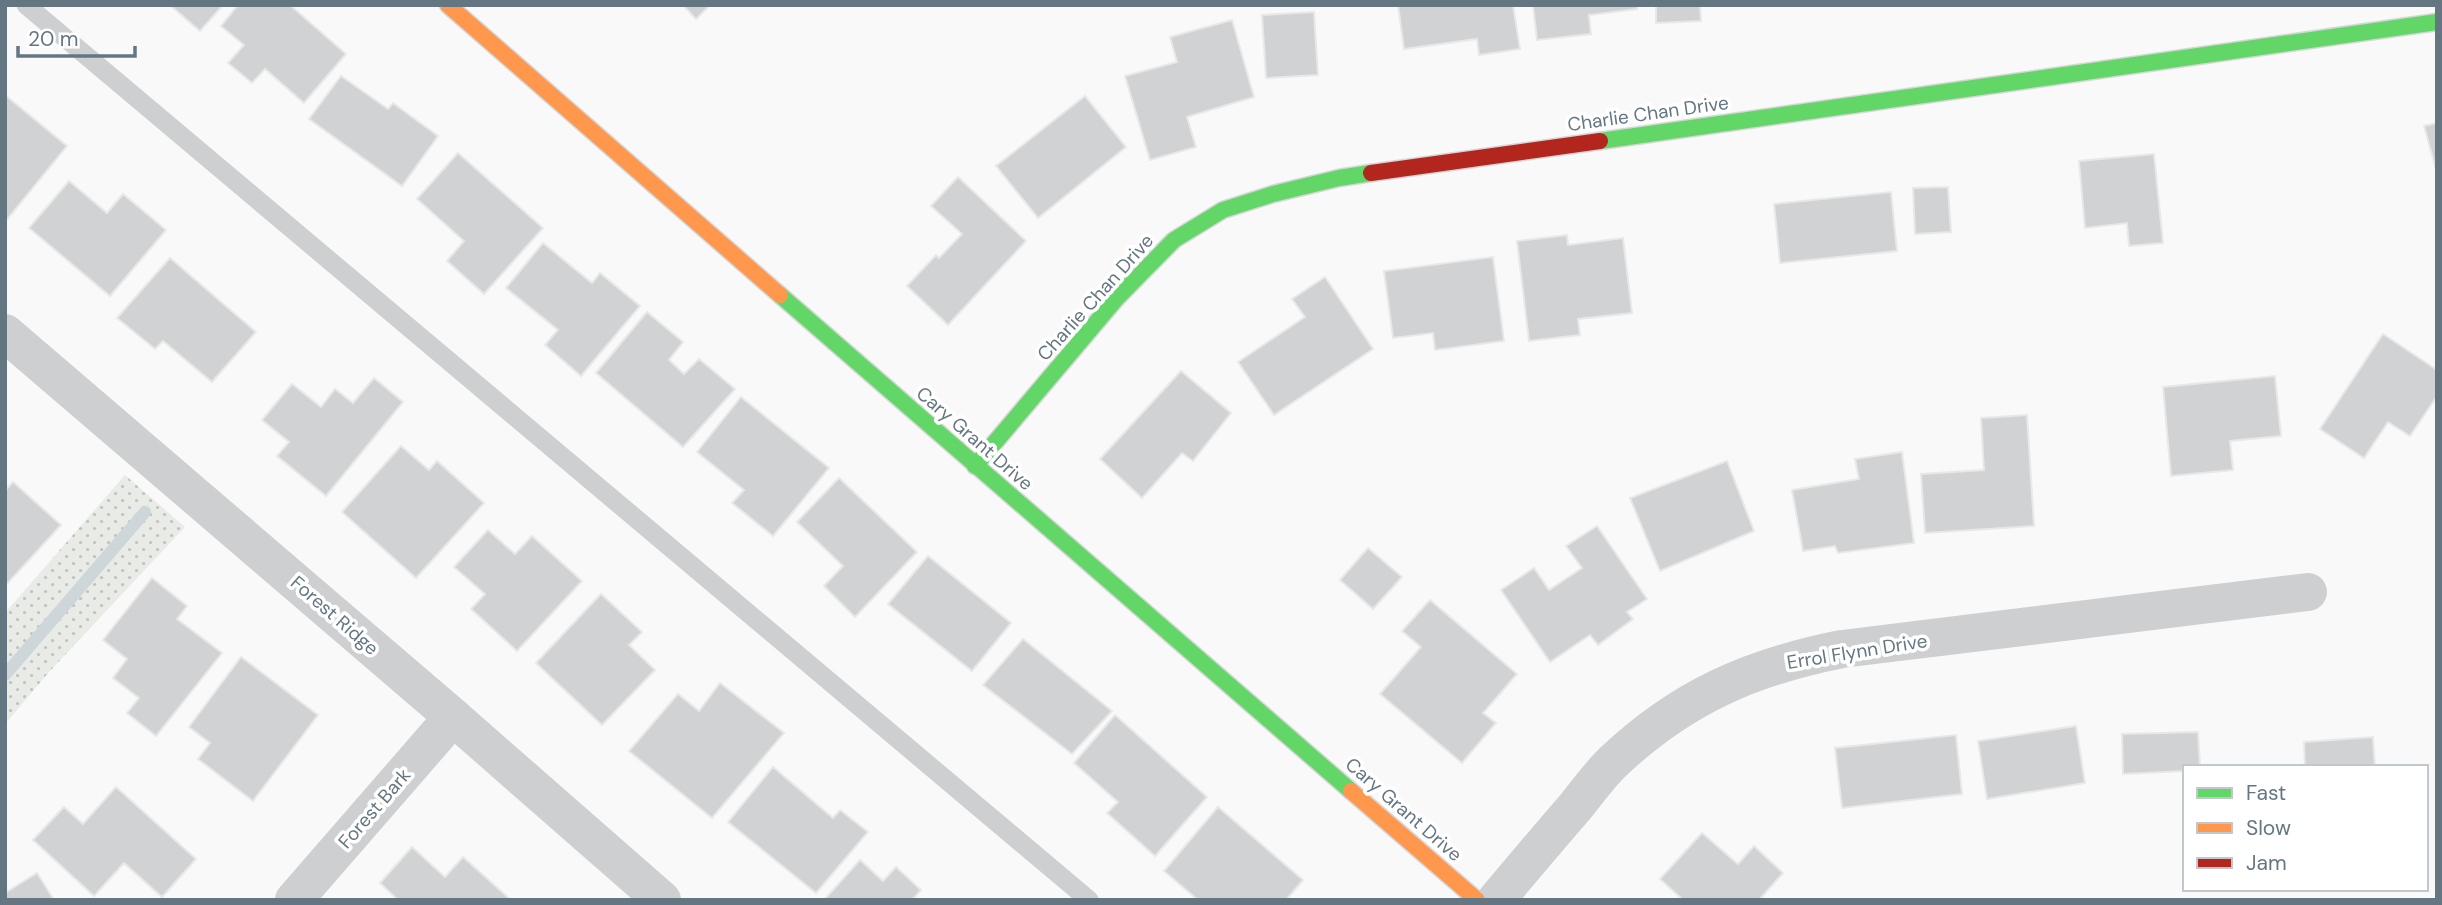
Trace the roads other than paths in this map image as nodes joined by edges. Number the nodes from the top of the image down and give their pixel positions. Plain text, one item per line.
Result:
1 (26, 5) edge
2 (453, 7) edge
3 (2437, 22) edge
4 (5, 333) edge
5 (975, 467) junction
6 (2308, 592) dead end
7 (453, 717) junction
8 (295, 900) edge
9 (662, 900) edge
10 (1089, 900) edge
11 (1477, 900) edge
12 (1496, 900) edge

1 - 10 lane
2 - 5 street, Cary Grant Drive
3 - 5 street, Charlie Chan Drive
4 - 7 street, Forest Ridge
5 - 11 street, Cary Grant Drive
6 - 12 street, Errol Flynn Drive
7 - 8 street, Forest Bark
7 - 9 street, Forest Ridge

